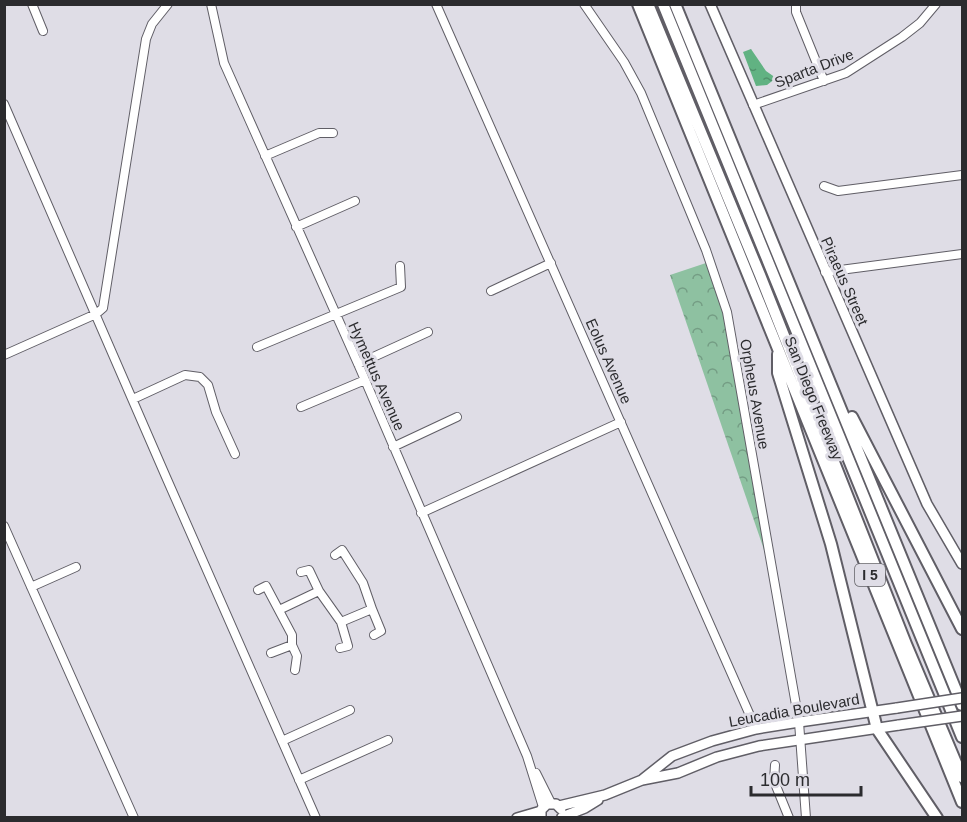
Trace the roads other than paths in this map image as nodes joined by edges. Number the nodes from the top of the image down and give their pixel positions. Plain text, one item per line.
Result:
1 (32, 4) edge
2 (168, 4) edge
3 (211, 4) edge
4 (436, 4) edge
5 (584, 4) edge
6 (638, 4) edge
7 (648, 4) edge
8 (663, 4) edge
9 (675, 4) edge
10 (710, 4) edge
11 (796, 4) edge
12 (936, 4) edge
13 (43, 31) dead end
14 (824, 81) junction
15 (4, 104) edge
16 (753, 105) junction
17 (333, 133) dead end
18 (265, 156) junction
19 (963, 175) edge
20 (824, 186) dead end
21 (355, 201) dead end
22 (296, 226) junction
23 (963, 254) edge
24 (551, 263) junction
25 (400, 267) dead end
26 (825, 272) junction
27 (491, 291) dead end
28 (96, 314) junction
29 (335, 314) junction
30 (428, 332) dead end
31 (258, 347) dead end
32 (778, 348) junction
33 (4, 355) edge
34 (821, 359) junction
35 (358, 364) junction
36 (365, 380) junction
37 (133, 399) junction
38 (301, 407) dead end
39 (458, 417) dead end
40 (621, 422) junction
41 (393, 447) junction
42 (235, 454) dead end
43 (422, 513) junction
44 (4, 526) edge
45 (334, 555) dead end
46 (963, 564) edge
47 (76, 567) dead end
48 (301, 572) dead end
49 (31, 587) junction
50 (258, 590) dead end
51 (319, 591) junction
52 (372, 609) junction
53 (279, 610) junction
54 (341, 622) junction
55 (963, 629) edge
56 (374, 635) dead end
57 (292, 645) junction
58 (340, 648) dead end
59 (271, 653) dead end
60 (295, 670) dead end
61 (963, 698) edge
62 (963, 705) edge
63 (350, 710) dead end
64 (873, 712) junction
65 (963, 716) edge
66 (799, 722) junction
67 (756, 729) junction
68 (877, 729) junction
69 (963, 737) edge
70 (801, 738) junction
71 (388, 740) dead end
72 (282, 741) junction
73 (775, 765) dead end
74 (963, 777) edge
75 (299, 780) junction
76 (642, 780) junction
77 (605, 795) junction
78 (963, 802) edge
79 (547, 809) edge
80 (562, 817) edge
81 (132, 818) edge
82 (316, 818) edge
83 (517, 818) edge
84 (789, 818) edge
85 (806, 818) edge
86 (937, 818) edge

1 - 13 street
2 - 28 street
3 - 18 street, Hymettus Avenue
4 - 24 street, Eolus Avenue
5 - 66 street, Orpheus Avenue
6 - 32 highway, San Diego Freeway / I 5
7 - 74 highway
8 - 69 highway
9 - 34 highway, San Diego Freeway / I 5
10 - 16 main road, Piraeus Street
11 - 14 street
12 - 14 street, Sparta Drive
14 - 16 street, Sparta Drive
15 - 28 street
16 - 26 main road, Piraeus Street
17 - 18 street
18 - 22 street, Hymettus Avenue
19 - 20 street
21 - 22 street
22 - 29 street, Hymettus Avenue
23 - 26 street
24 - 27 street
24 - 40 street, Eolus Avenue
25 - 29 street
26 - 46 main road, Piraeus Street
28 - 33 street
28 - 37 street
29 - 31 street
29 - 35 street, Hymettus Avenue
30 - 35 street
32 - 64 highway
32 - 78 highway, San Diego Freeway / I 5
34 - 55 highway
34 - 62 highway, San Diego Freeway / I 5
35 - 36 street, Hymettus Avenue
36 - 38 street
36 - 41 street, Hymettus Avenue
37 - 42 street
37 - 72 street
39 - 41 street
40 - 43 street
40 - 67 street, Eolus Avenue
41 - 43 street, Hymettus Avenue
43 - 79 street, Hymettus Avenue
44 - 49 street
45 - 52 street
47 - 49 street
48 - 51 street
49 - 81 street
50 - 53 street
51 - 53 street
51 - 54 street
52 - 54 street
52 - 56 street
53 - 57 street
54 - 58 street
57 - 59 street
57 - 60 street
61 - 64 main road, Leucadia Boulevard, bridge
63 - 72 street
64 - 66 main road, Leucadia Boulevard
64 - 68 highway
65 - 68 main road, Leucadia Boulevard, bridge
66 - 67 main road, Leucadia Boulevard
66 - 70 street, Orpheus Avenue
67 - 76 main road, Leucadia Boulevard
68 - 70 main road, Leucadia Boulevard
68 - 86 highway
70 - 76 main road, Leucadia Boulevard
70 - 85 street, Orpheus Avenue
71 - 75 street
72 - 75 street
73 - 84 street
75 - 82 street
76 - 77 main road, Leucadia Boulevard
77 - 79 main road, Leucadia Boulevard
77 - 80 main road, Leucadia Boulevard
79 - 80 main road
79 - 83 main road, Leucadia Boulevard

